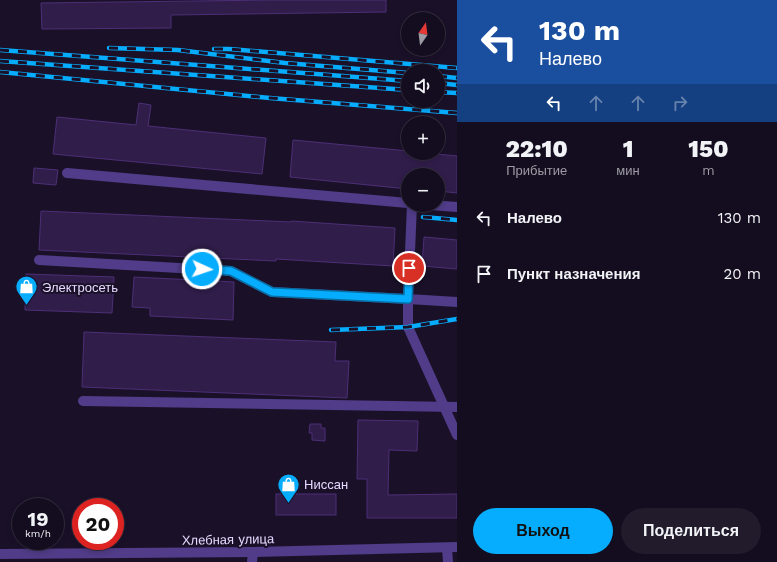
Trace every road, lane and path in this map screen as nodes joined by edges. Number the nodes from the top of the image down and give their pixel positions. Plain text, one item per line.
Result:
1 (67, 173) dead end
2 (401, 202) edge
3 (445, 207) edge
4 (457, 208) edge
5 (412, 212) edge
6 (39, 260) dead end
7 (408, 299) junction
8 (457, 302) edge
9 (83, 401) dead end
10 (443, 407) junction
11 (457, 408) edge
12 (457, 435) edge
13 (452, 547) edge
14 (0, 554) edge
15 (253, 557) edge
16 (448, 562) edge

1 - 2 street
3 - 4 street
5 - 7 street
6 - 7 street
7 - 8 street
7 - 10 street
9 - 10 street
10 - 11 street
10 - 12 street
13 - 15 street, Хлебная улица
13 - 16 street
14 - 15 street, Хлебная улица

